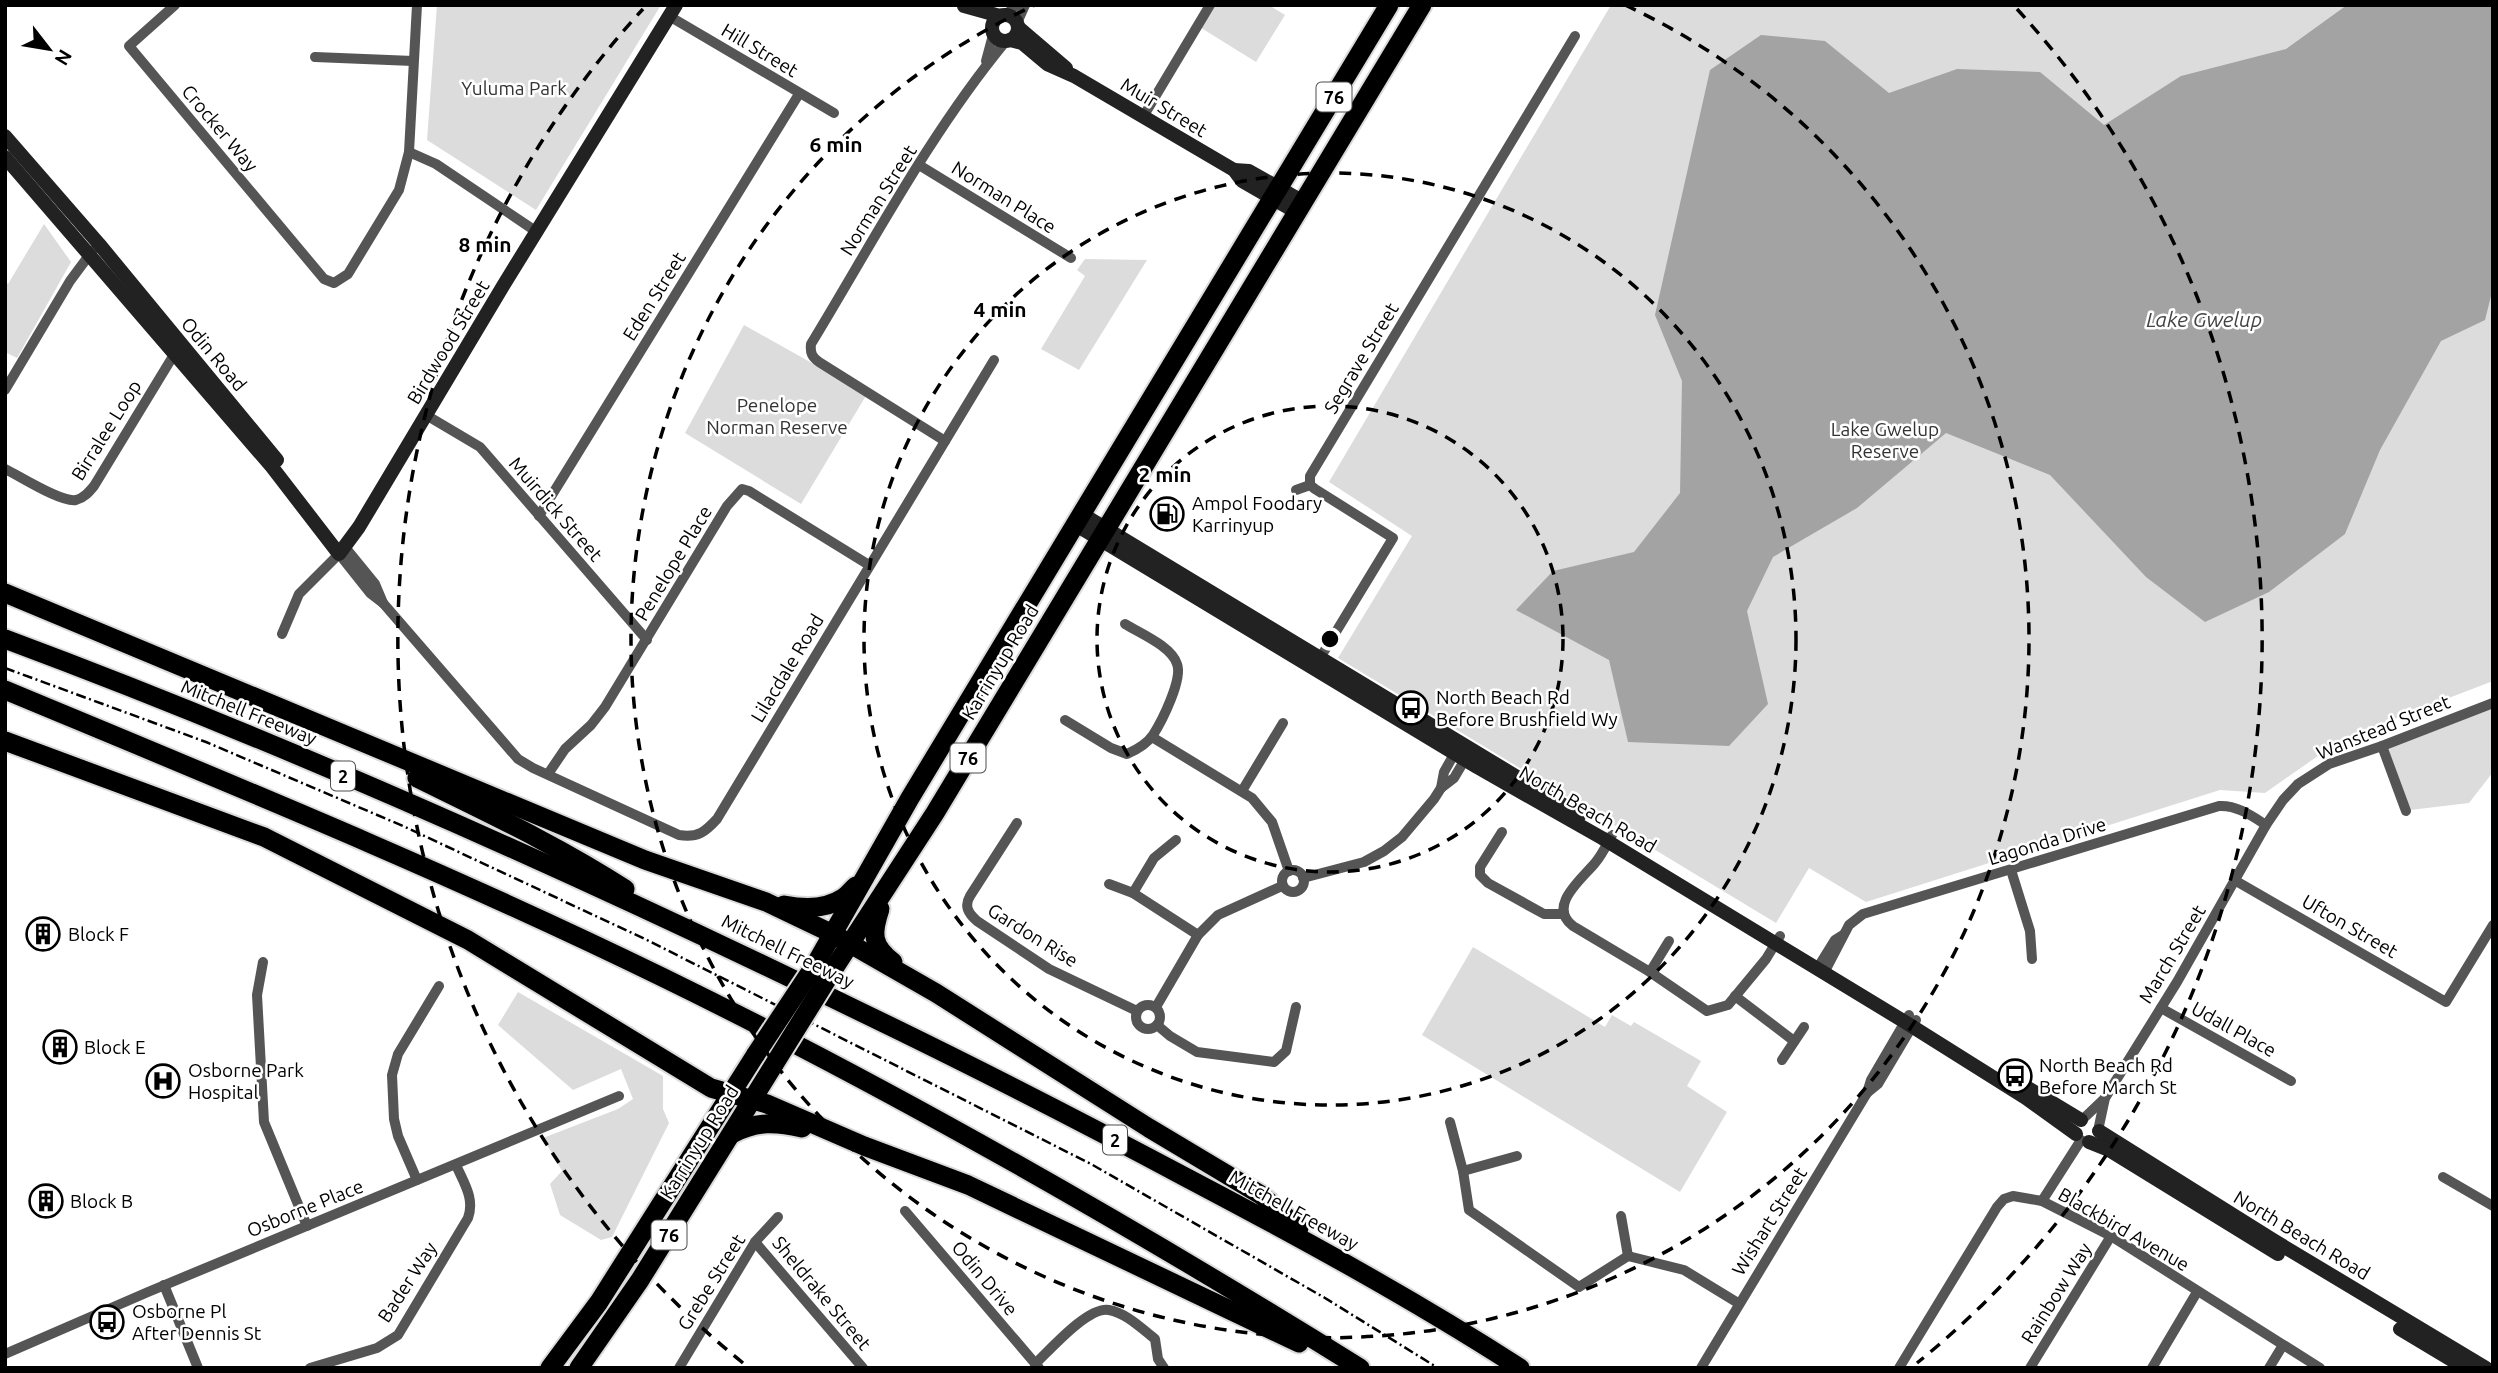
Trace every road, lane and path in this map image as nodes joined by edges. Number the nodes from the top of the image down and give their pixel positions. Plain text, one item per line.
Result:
1 (175, 5) edge
2 (417, 5) edge
3 (1025, 5) edge
4 (1210, 5) edge
5 (1389, 5) edge
6 (1422, 5) edge
7 (963, 6) edge
8 (672, 11) edge
9 (1006, 26) edge
10 (1575, 36) dead end
11 (315, 57) dead end
12 (413, 61) junction
13 (799, 94) junction
14 (834, 113) dead end
15 (1143, 117) junction
16 (5, 136) edge
17 (409, 152) junction
18 (5, 157) edge
19 (919, 165) junction
20 (1276, 193) junction
21 (1299, 206) junction
22 (537, 232) junction
23 (96, 253) junction
24 (1071, 258) dead end
25 (181, 354) junction
26 (993, 360) dead end
27 (5, 390) edge
28 (426, 415) junction
29 (945, 441) junction
30 (5, 468) edge
31 (1310, 485) junction
32 (1296, 490) dead end
33 (539, 516) junction
34 (1079, 520) junction
35 (1104, 535) junction
36 (342, 550) junction
37 (869, 565) junction
38 (5, 593) edge
39 (1125, 624) dead end
40 (282, 635) dead end
41 (5, 639) edge
42 (648, 640) junction
43 (1318, 662) junction
44 (5, 690) edge
45 (253, 697) junction
46 (2493, 703) edge
47 (1065, 720) dead end
48 (1283, 723) dead end
49 (1152, 737) junction
50 (5, 741) edge
51 (2382, 746) junction
52 (1463, 750) junction
53 (533, 768) joint
54 (548, 774) junction
55 (1241, 792) junction
56 (910, 798) junction
57 (2406, 811) dead end
58 (935, 813) junction
59 (1017, 823) dead end
60 (2266, 825) junction
61 (1502, 832) dead end
62 (1607, 836) junction
63 (1176, 840) dead end
64 (904, 861) junction
65 (2011, 870) junction
66 (1289, 871) junction
67 (1303, 878) junction
68 (864, 881) junction
69 (2236, 881) junction
70 (1110, 884) dead end
71 (1282, 886) junction
72 (1132, 893) junction
73 (766, 902) junction
74 (1563, 914) junction
75 (677, 922) junction
76 (2493, 925) edge
77 (1198, 935) junction
78 (841, 939) junction
79 (1778, 940) junction
80 (1669, 941) dead end
81 (2032, 959) dead end
82 (263, 962) dead end
83 (1823, 967) junction
84 (823, 969) junction
85 (1650, 972) junction
86 (439, 986) dead end
87 (936, 993) junction
88 (1735, 996) junction
89 (1156, 1007) junction
90 (1296, 1007) dead end
91 (2161, 1008) junction
92 (1137, 1011) junction
93 (1910, 1021) junction
94 (1157, 1025) junction
95 (1804, 1027) dead end
96 (1794, 1041) junction
97 (1782, 1060) dead end
98 (684, 1072) junction
99 (2291, 1081) dead end
100 (729, 1094) junction
101 (619, 1096) dead end
102 (2105, 1098) junction
103 (752, 1099) junction
104 (1450, 1122) dead end
105 (2099, 1129) junction
106 (2082, 1131) junction
107 (732, 1134) junction
108 (841, 1136) junction
109 (1517, 1156) dead end
110 (456, 1165) junction
111 (683, 1170) junction
112 (1463, 1171) junction
113 (2443, 1177) dead end
114 (417, 1180) junction
115 (2042, 1201) junction
116 (2493, 1206) edge
117 (905, 1210) dead end
118 (1621, 1216) dead end
119 (778, 1217) dead end
120 (307, 1226) junction
121 (2111, 1236) junction
122 (755, 1242) junction
123 (1332, 1256) junction
124 (1628, 1256) junction
125 (164, 1285) junction
126 (2197, 1292) junction
127 (1738, 1303) junction
128 (2283, 1345) junction
129 (5, 1354) edge
130 (859, 1363) edge
131 (582, 1365) edge
132 (1037, 1366) edge
133 (198, 1368) edge
134 (310, 1368) edge
135 (550, 1368) edge
136 (555, 1368) edge
137 (679, 1368) edge
138 (845, 1368) edge
139 (1164, 1368) edge
140 (1354, 1368) edge
141 (1360, 1368) edge
142 (1520, 1368) edge
143 (1701, 1368) edge
144 (1899, 1368) edge
145 (2030, 1368) edge
146 (2152, 1368) edge
147 (2269, 1368) edge
148 (2320, 1368) edge
149 (2465, 1368) edge
150 (2486, 1368) edge

1 - 17 street, Crocker Way
2 - 12 street
3 - 9 street, Norman Street
4 - 15 street
5 - 20 highway, Karrinyup Road / 76
6 - 21 highway, Karrinyup Road / 76
7 - 9 main road, Muir Street
8 - 13 street, Hill Street
8 - 22 main road, Birdwood Street
9 - 15 main road, Muir Street
9 - 19 street, Norman Street
10 - 31 street, Segrave Street
11 - 12 street
12 - 17 street
13 - 14 street, Hill Street
13 - 33 street, Eden Street
15 - 20 main road, Muir Street
16 - 23 main road, Odin Road
17 - 22 street
18 - 23 main road, Odin Road
19 - 24 street, Norman Place
19 - 29 street, Norman Street
20 - 21 main road, Muir Street
20 - 34 highway, Karrinyup Road / 76
21 - 35 highway, Karrinyup Road / 76
22 - 28 main road, Birdwood Street
23 - 25 main road, Odin Road
23 - 27 street
25 - 30 street, Birralee Loop
25 - 36 main road, Odin Road
26 - 29 street, Lilacdale Road
28 - 33 street, Muirdick Street
28 - 36 main road, Birdwood Street
29 - 37 street, Lilacdale Road
31 - 32 street
31 - 43 street
33 - 42 street, Muirdick Street
34 - 35 main road, North Beach Road
34 - 56 highway, Karrinyup Road / 76
35 - 43 main road, North Beach Road
35 - 58 highway, Karrinyup Road / 76
36 - 40 street
36 - 53 street, Odin Road
37 - 42 street, Penelope Place
37 - 54 street, Lilacdale Road
38 - 45 highway
39 - 49 street
41 - 75 highway, Mitchell Freeway / 2
42 - 54 street, Penelope Place
43 - 52 main road, North Beach Road
44 - 141 highway
45 - 73 highway
45 - 75 highway
46 - 51 street, Wanstead Street
47 - 49 street
48 - 55 street
49 - 55 street
50 - 98 highway
51 - 57 street
51 - 60 street, Wanstead Street
52 - 62 main road, North Beach Road
52 - 67 street
53 - 54 street, Lilacdale Road
55 - 66 street
56 - 58 highway
56 - 68 highway, Karrinyup Road / 76
58 - 64 highway, Karrinyup Road / 76
59 - 92 street, Gardon Rise
60 - 65 street, Lagonda Drive
60 - 69 street, March Street
61 - 74 street
62 - 74 street
62 - 79 main road, North Beach Road
63 - 72 street
64 - 78 highway, Karrinyup Road / 76
64 - 87 highway
65 - 81 street
65 - 83 street, Lagonda Drive
66 - 67 street
66 - 71 street
67 - 71 street
68 - 73 highway
68 - 78 highway, Karrinyup Road / 76
69 - 76 street, Ufton Street
69 - 91 street, March Street
70 - 72 street
71 - 77 street
72 - 77 street
73 - 78 highway
74 - 85 street
75 - 123 highway, Mitchell Freeway / 2
77 - 89 street
78 - 84 highway, Karrinyup Road / 76
78 - 87 highway
79 - 83 main road, North Beach Road
79 - 88 street
80 - 85 street
82 - 120 street
83 - 93 main road, North Beach Road
84 - 100 highway, Karrinyup Road / 76, bridge
84 - 103 highway, Karrinyup Road / 76, bridge
85 - 88 street
86 - 114 street
87 - 123 highway
88 - 96 street
89 - 92 street
89 - 94 street
90 - 94 street
91 - 99 street, Udall Place
91 - 102 street, March Street
92 - 94 street
93 - 106 main road, North Beach Road
93 - 127 street, Wishart Street
95 - 96 street
96 - 97 street
98 - 100 highway
98 - 111 highway
100 - 103 highway
100 - 111 highway, Karrinyup Road / 76
101 - 110 street, Osborne Place
102 - 105 street, March Street
102 - 106 street, March Street
103 - 107 highway, Karrinyup Road / 76
103 - 108 highway
104 - 112 street
105 - 106 main road
105 - 150 main road, North Beach Road
106 - 115 street, March Street
106 - 149 main road, North Beach Road
107 - 108 highway
107 - 131 highway, Karrinyup Road / 76
108 - 140 highway
109 - 112 street
110 - 114 street, Osborne Place
110 - 134 street, Bader Way
111 - 135 highway, Karrinyup Road / 76
112 - 124 street
113 - 116 street
114 - 120 street, Osborne Place
115 - 121 street, Blackbird Avenue
115 - 144 street, Blackbird Avenue
117 - 132 street, Odin Drive
118 - 124 street
119 - 122 street, Grebe Street
120 - 125 street, Osborne Place
121 - 126 street, Blackbird Avenue
121 - 145 street, Rainbow Way
122 - 130 street, Sheldrake Street
122 - 137 street, Grebe Street
123 - 142 highway, Mitchell Freeway / 2
124 - 127 street
125 - 129 street, Osborne Place
125 - 133 street
126 - 128 street, Blackbird Avenue
126 - 146 street
127 - 143 street, Wishart Street
128 - 147 street
128 - 148 street, Blackbird Avenue
130 - 138 street
131 - 136 highway
132 - 139 street

